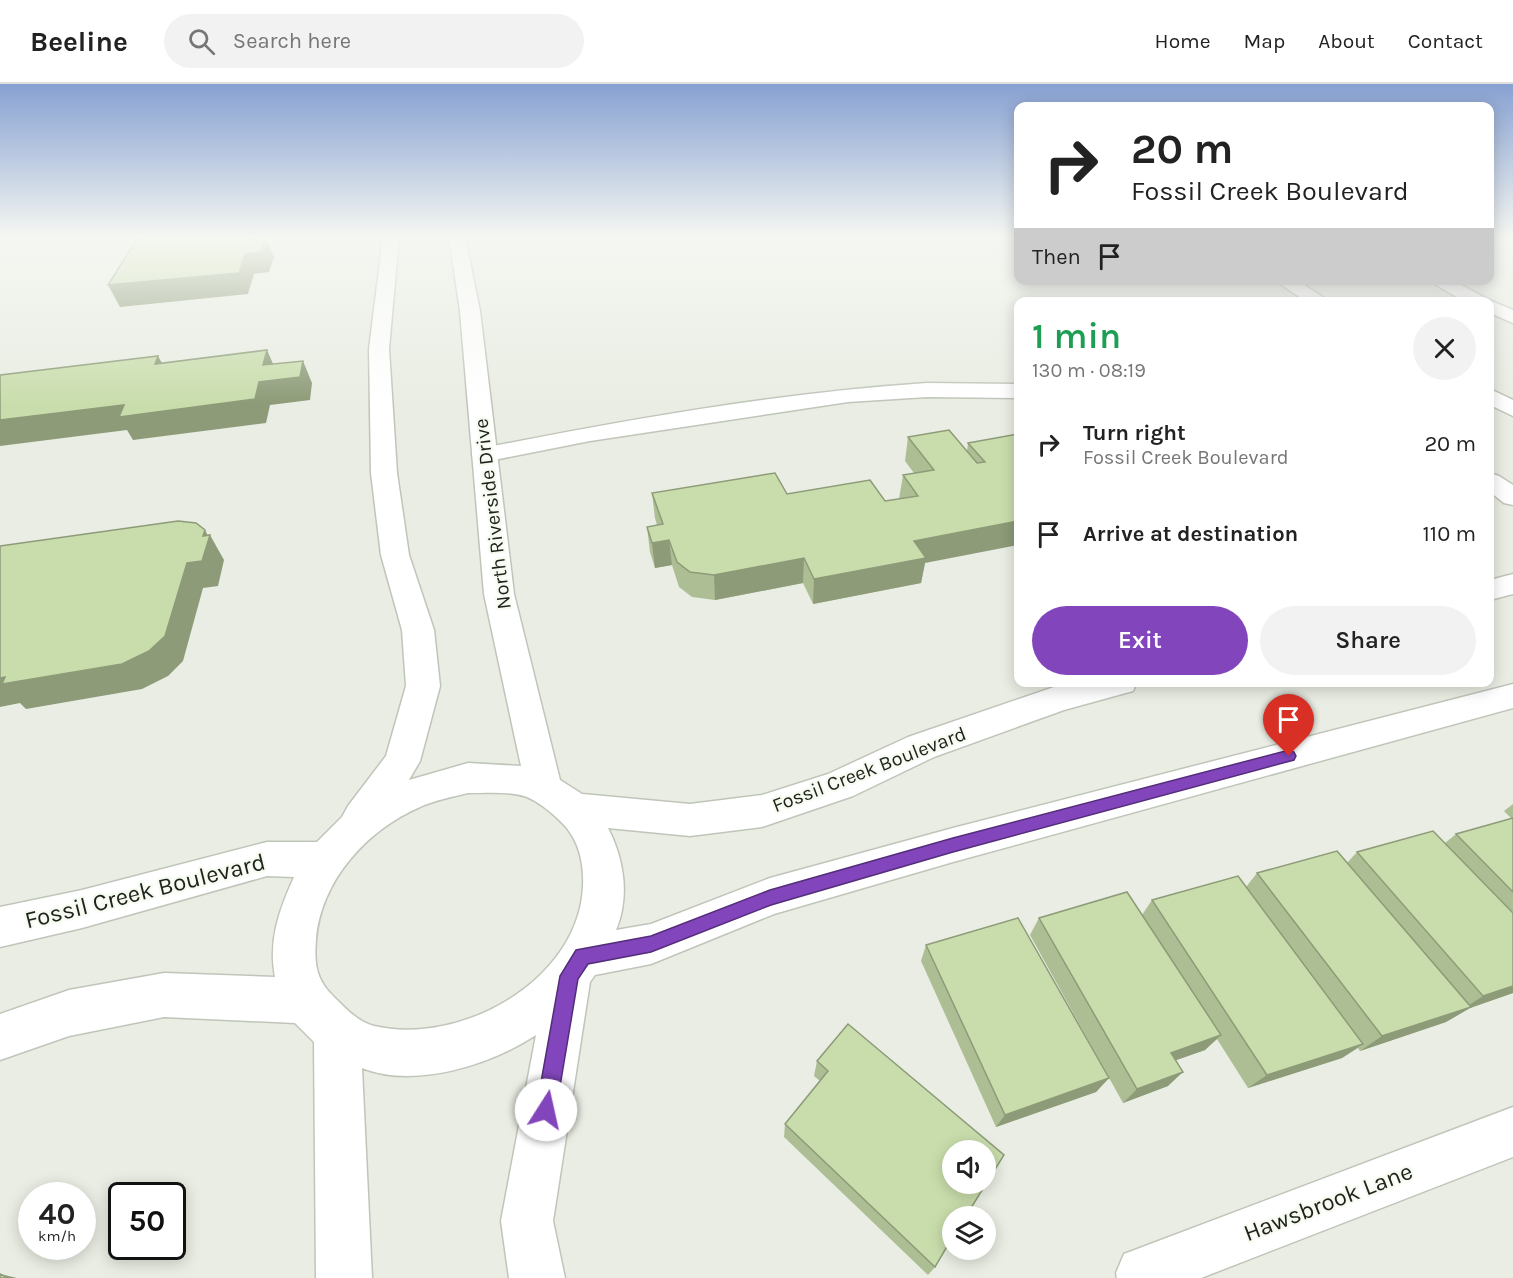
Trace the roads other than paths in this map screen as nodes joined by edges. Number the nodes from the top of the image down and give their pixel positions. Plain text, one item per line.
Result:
1 (385, 293) edge
2 (467, 293) edge
3 (1494, 308) edge
4 (1513, 317) edge
5 (1014, 391) edge
6 (1494, 398) edge
7 (1513, 409) edge
8 (484, 454) junction
9 (1494, 484) edge
10 (1513, 497) edge
11 (1513, 584) edge
12 (1494, 589) edge
13 (1102, 687) edge
14 (1513, 696) edge
15 (560, 799) junction
16 (337, 847) junction
17 (0, 927) edge
18 (576, 966) junction
19 (321, 1017) junction
20 (0, 1037) edge
21 (1513, 1132) edge
22 (1144, 1275) edge
23 (344, 1278) edge
24 (537, 1278) edge

1 - 16 main road
2 - 8 main road, North Riverside Drive
3 - 4 main road
5 - 8 main road
6 - 7 main road
8 - 15 main road, North Riverside Drive
9 - 10 main road
11 - 12 main road
13 - 15 main road, Fossil Creek Boulevard
14 - 18 main road
15 - 16 main road, Fossil Creek Boulevard
15 - 18 main road
16 - 17 main road, Fossil Creek Boulevard
16 - 19 main road
18 - 19 main road
18 - 24 main road
19 - 20 main road
19 - 23 main road
21 - 22 main road, Hawsbrook Lane

